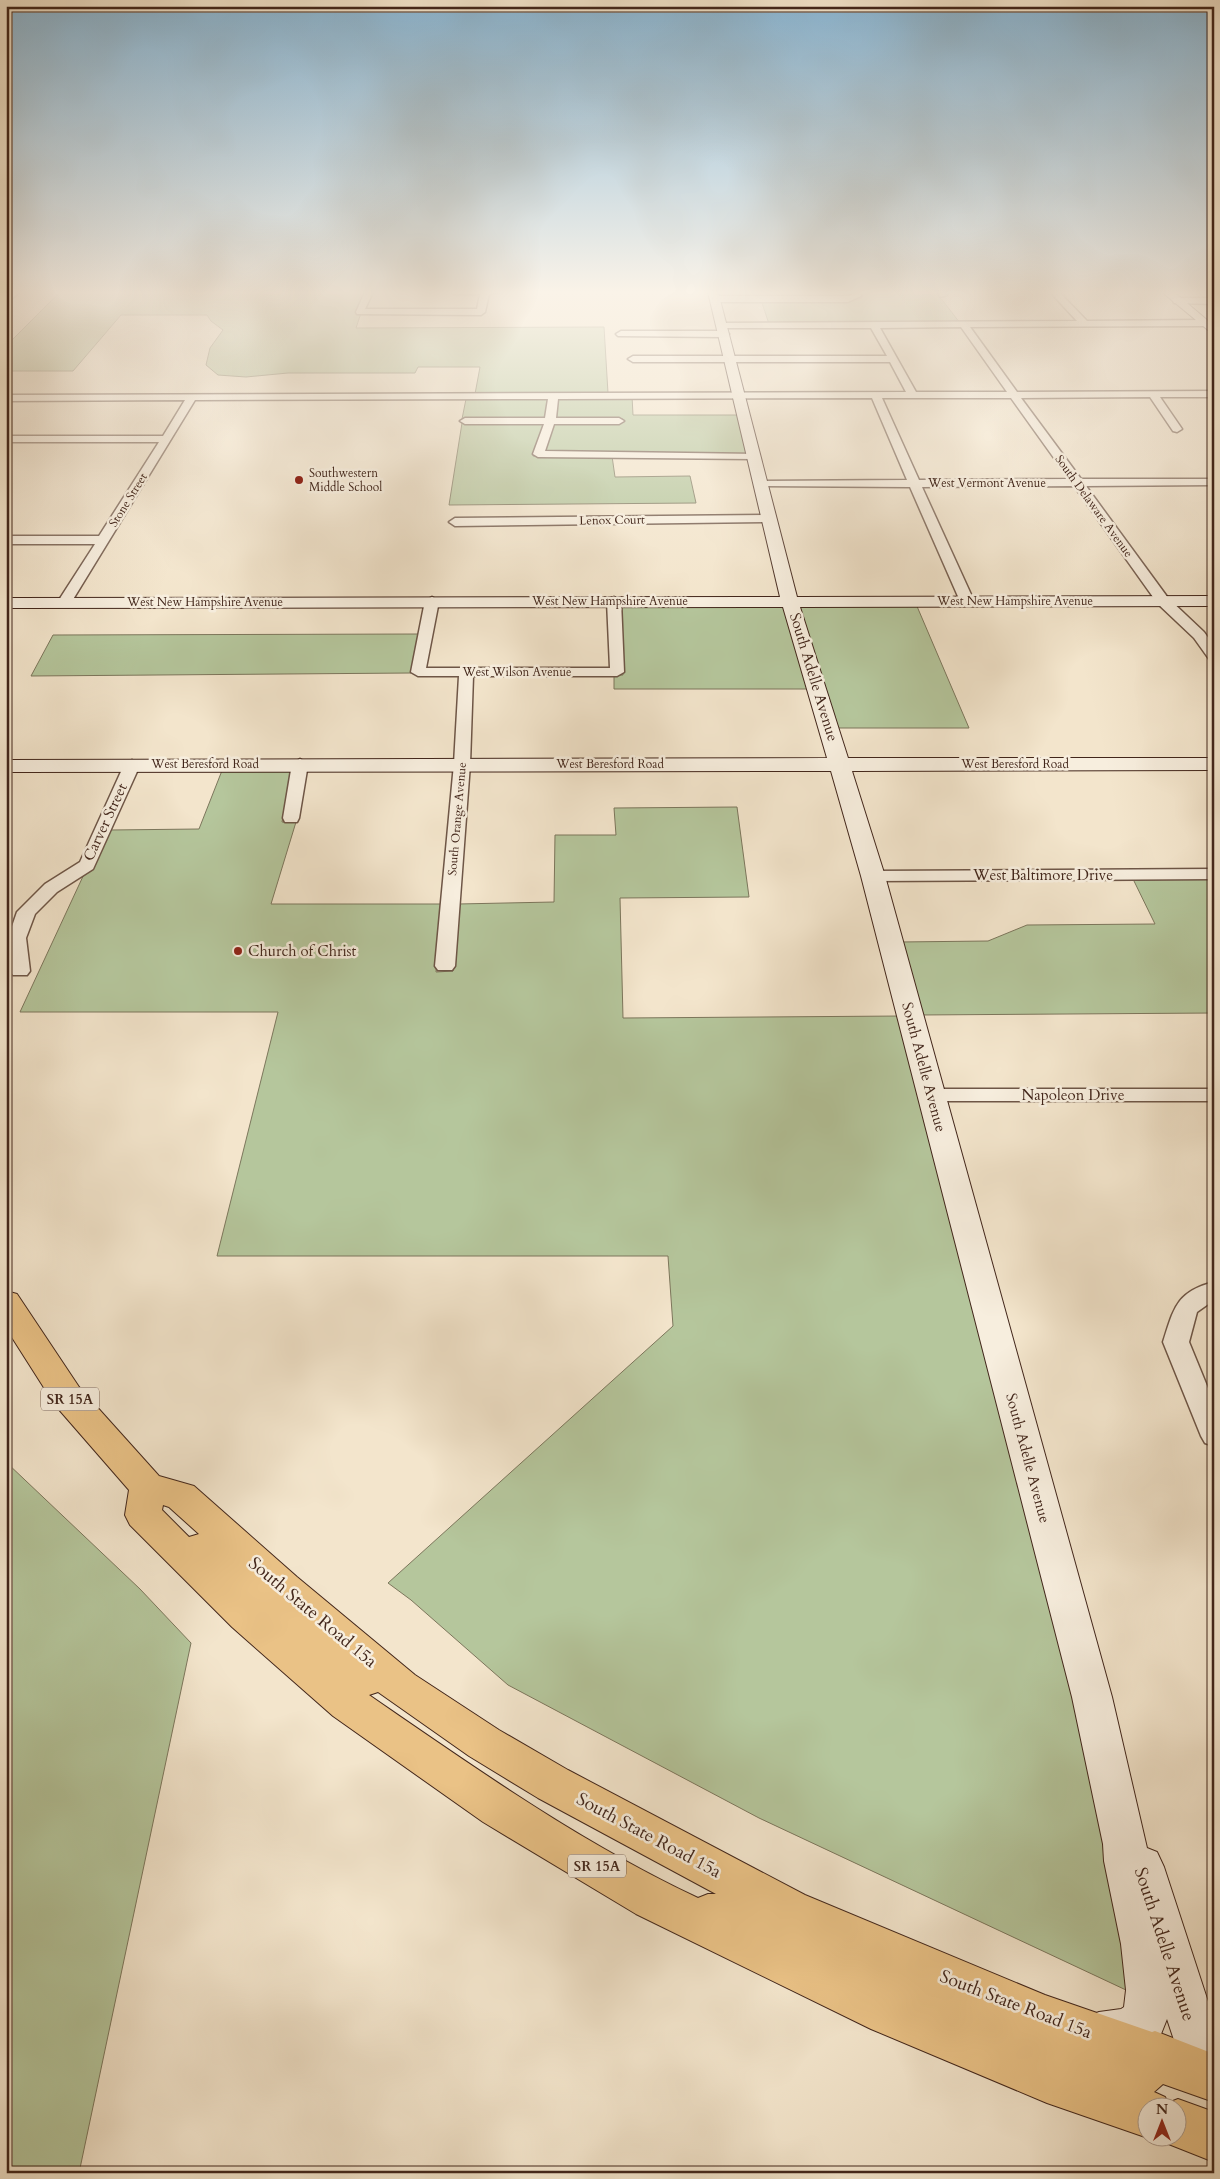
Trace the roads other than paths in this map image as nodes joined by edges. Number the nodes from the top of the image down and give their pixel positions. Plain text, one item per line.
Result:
1 (562, 394) edge
2 (735, 394) edge
3 (875, 394) joint
4 (912, 394) joint
5 (1014, 394) junction
6 (1153, 394) junction
7 (1214, 394) edge
8 (554, 395) junction
9 (192, 397) junction
10 (6, 398) edge
11 (466, 421) dead end
12 (550, 421) junction
13 (619, 421) dead end
14 (1177, 429) dead end
15 (6, 439) edge
16 (166, 439) junction
17 (753, 456) junction
18 (1214, 482) edge
19 (913, 483) junction
20 (1077, 483) junction
21 (760, 484) junction
22 (769, 519) junction
23 (456, 522) dead end
24 (6, 540) edge
25 (103, 540) junction
26 (614, 601) junction
27 (790, 601) junction
28 (967, 601) junction
29 (1162, 601) junction
30 (1214, 601) edge
31 (432, 602) junction
32 (6, 603) edge
33 (64, 603) junction
34 (1214, 656) edge
35 (466, 672) junction
36 (300, 764) junction
37 (462, 764) junction
38 (841, 764) junction
39 (1214, 764) edge
40 (132, 765) junction
41 (6, 766) edge
42 (290, 818) dead end
43 (1214, 874) edge
44 (873, 876) junction
45 (445, 966) dead end
46 (20, 971) dead end
47 (932, 1095) junction
48 (1214, 1095) edge
49 (1214, 1290) edge
50 (6, 1302) edge
51 (1214, 1436) edge
52 (147, 1487) junction
53 (183, 1554) junction
54 (443, 1715) junction
55 (1125, 1844) junction
56 (685, 1916) junction
57 (1098, 2036) junction
58 (1155, 2056) junction
59 (1214, 2072) edge
60 (1214, 2078) edge
61 (1138, 2111) edge
62 (1188, 2128) edge
63 (1214, 2137) edge

1 - 8 street
2 - 17 street, South Adelle Avenue
3 - 4 street
3 - 19 street
4 - 5 street
5 - 6 street
5 - 20 street, South Delaware Avenue
6 - 7 street
6 - 14 street
8 - 9 street
8 - 12 street
9 - 10 street
9 - 16 street, Stone Street
11 - 12 street
12 - 13 street
12 - 17 street
15 - 16 street
16 - 25 street, Stone Street
17 - 21 street, South Adelle Avenue
18 - 20 street, West Vermont Avenue
19 - 20 street, West Vermont Avenue
19 - 21 street, West Vermont Avenue
19 - 28 street
20 - 29 street, South Delaware Avenue
21 - 22 street, South Adelle Avenue
22 - 23 street, Lenox Court
22 - 27 street, South Adelle Avenue
24 - 25 street
25 - 33 street, Stone Street
26 - 27 street, West New Hampshire Avenue
26 - 31 street, West New Hampshire Avenue
26 - 35 street, West Wilson Avenue
27 - 28 street, West New Hampshire Avenue
27 - 38 street, South Adelle Avenue
28 - 29 street, West New Hampshire Avenue
29 - 30 street, West New Hampshire Avenue
29 - 34 street, South Delaware Avenue
31 - 33 street, West New Hampshire Avenue
31 - 35 street, West Wilson Avenue
32 - 33 street, West New Hampshire Avenue
35 - 37 street, South Orange Avenue
36 - 37 street, West Beresford Road
36 - 40 street, West Beresford Road
36 - 42 street
37 - 38 street, West Beresford Road
37 - 45 street, South Orange Avenue
38 - 39 street, West Beresford Road
38 - 44 street, South Adelle Avenue
40 - 41 street, West Beresford Road
40 - 46 street, Carver Street
43 - 44 street, West Baltimore Drive
44 - 47 street, South Adelle Avenue
47 - 48 street, Napoleon Drive
47 - 55 street, South Adelle Avenue
49 - 51 street
50 - 52 highway, SR 15A
52 - 53 highway, SR 15A
52 - 54 highway, South State Road 15a
53 - 54 highway
53 - 56 highway, SR 15A
54 - 57 highway, South State Road 15a
55 - 57 street, South Adelle Avenue
55 - 59 street, South Adelle Avenue
56 - 58 highway
56 - 61 highway, SR 15A
57 - 58 highway, South State Road 15a
58 - 60 highway, South State Road 15a
62 - 63 highway

